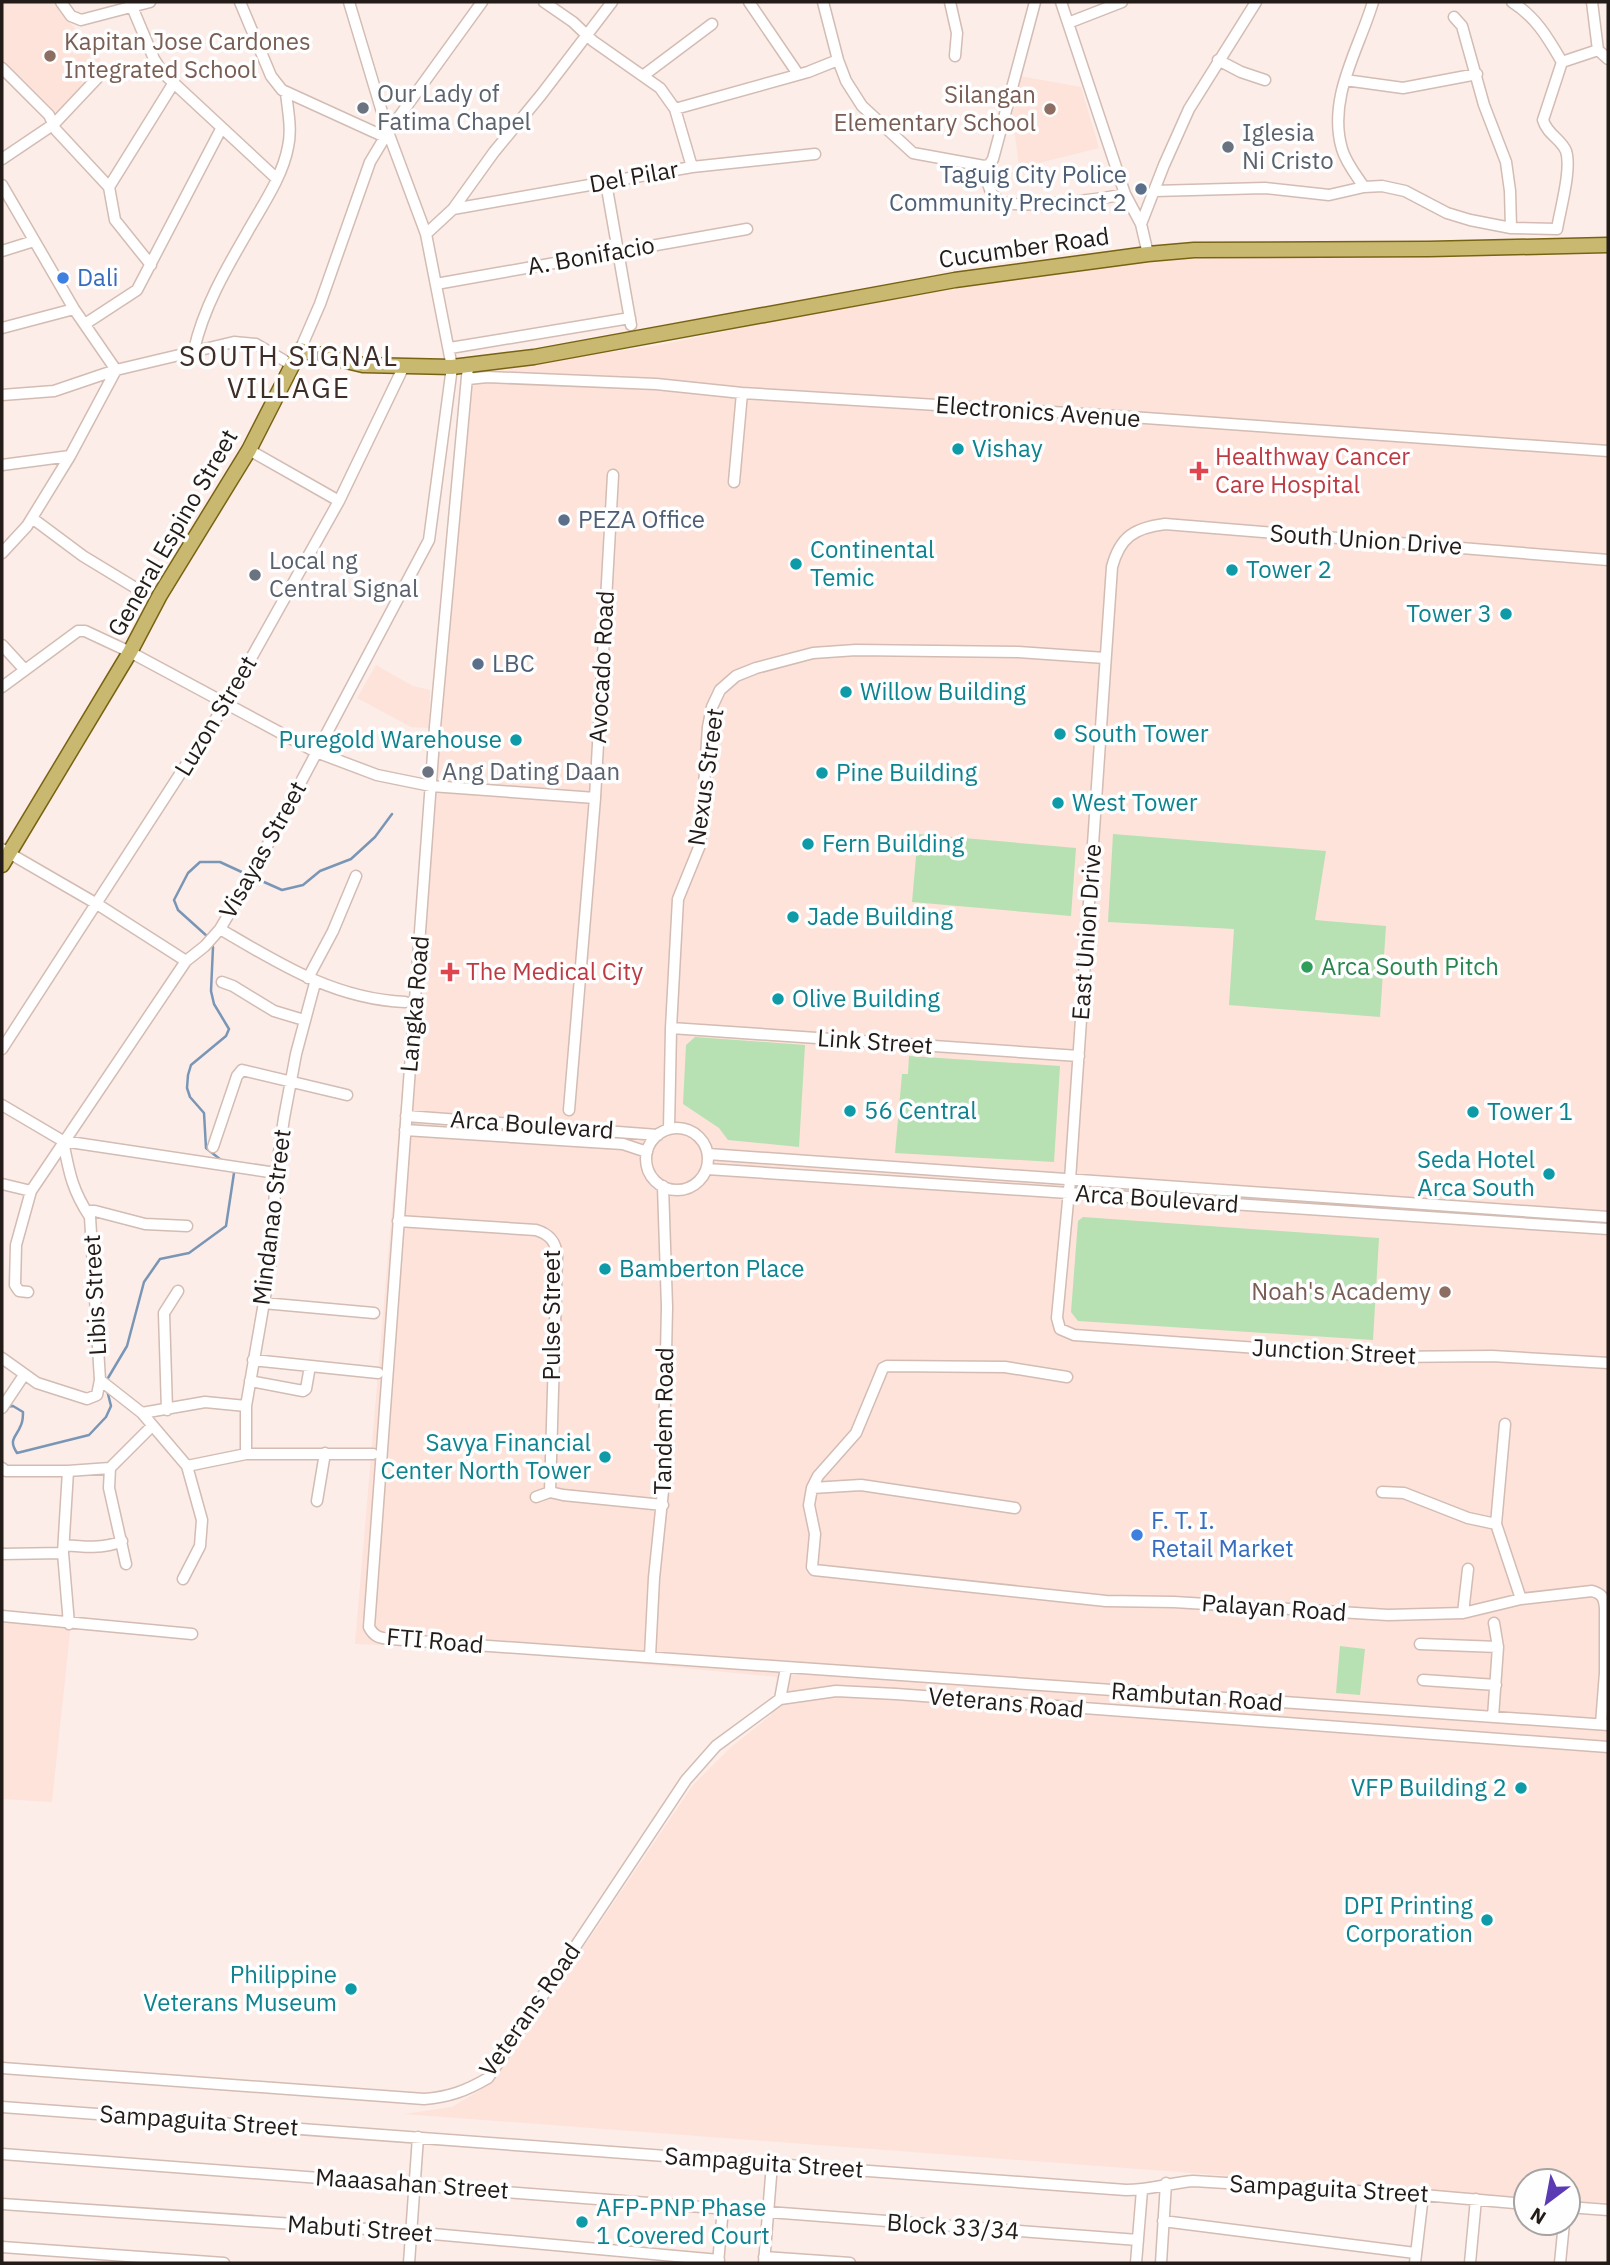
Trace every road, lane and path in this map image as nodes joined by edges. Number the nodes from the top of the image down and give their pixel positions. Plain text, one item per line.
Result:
1 (61, 2) edge
2 (150, 2) edge
3 (240, 2) edge
4 (349, 2) edge
5 (482, 2) edge
6 (544, 2) edge
7 (612, 2) edge
8 (749, 2) edge
9 (823, 2) edge
10 (950, 2) edge
11 (1035, 2) edge
12 (1061, 2) edge
13 (1122, 2) edge
14 (1256, 2) edge
15 (1373, 2) edge
16 (1512, 2) edge
17 (1591, 2) edge
18 (130, 5) edge
19 (1454, 17) dead end
20 (1068, 23) junction
21 (712, 24) dead end
22 (587, 35) junction
23 (1598, 50) junction
24 (955, 57) dead end
25 (1608, 59) edge
26 (838, 60) junction
27 (1218, 60) junction
28 (1562, 62) junction
29 (2, 68) edge
30 (103, 72) dead end
31 (798, 74) junction
32 (1477, 74) junction
33 (644, 75) junction
34 (1265, 80) dead end
35 (1345, 80) junction
36 (173, 84) junction
37 (286, 93) junction
38 (675, 109) junction
39 (54, 124) junction
40 (221, 128) junction
41 (387, 135) junction
42 (815, 154) dead end
43 (2, 159) edge
44 (692, 167) junction
45 (276, 178) junction
46 (606, 183) junction
47 (988, 184) dead end
48 (2, 185) edge
49 (108, 187) junction
50 (1364, 187) junction
51 (1154, 191) junction
52 (1125, 194) junction
53 (453, 209) junction
54 (1141, 225) junction
55 (1511, 228) junction
56 (747, 229) dead end
57 (426, 234) junction
58 (34, 241) junction
59 (1608, 245) edge
60 (2, 251) edge
61 (618, 251) junction
62 (1148, 254) junction
63 (151, 265) junction
64 (436, 284) junction
65 (74, 309) junction
66 (85, 324) junction
67 (2, 328) edge
68 (450, 348) junction
69 (194, 350) junction
70 (300, 350) junction
71 (292, 365) junction
72 (403, 368) junction
73 (452, 368) junction
74 (116, 370) junction
75 (468, 372) junction
76 (742, 393) junction
77 (2, 395) edge
78 (249, 450) junction
79 (1608, 452) edge
80 (70, 456) junction
81 (2, 465) edge
82 (613, 475) dead end
83 (734, 482) dead end
84 (339, 501) junction
85 (32, 518) junction
86 (1127, 537) joint
87 (2, 552) edge
88 (1608, 560) edge
89 (134, 587) dead end
90 (2, 645) edge
91 (130, 652) junction
92 (1105, 658) junction
93 (24, 669) junction
94 (2, 687) edge
95 (226, 704) junction
96 (316, 752) junction
97 (431, 786) junction
98 (595, 798) junction
99 (4, 856) edge
100 (356, 876) dead end
101 (97, 904) junction
102 (220, 929) junction
103 (186, 961) junction
104 (312, 980) junction
105 (222, 982) dead end
106 (404, 1002) dead end
107 (304, 1020) junction
108 (671, 1028) junction
109 (2, 1049) edge
110 (1079, 1056) junction
111 (290, 1083) junction
112 (347, 1095) dead end
113 (2, 1105) edge
114 (569, 1110) dead end
115 (406, 1116) junction
116 (405, 1130) junction
117 (663, 1132) junction
118 (63, 1141) junction
119 (213, 1147) dead end
120 (648, 1152) junction
121 (708, 1154) junction
122 (706, 1169) junction
123 (276, 1173) junction
124 (1070, 1180) junction
125 (2, 1184) edge
126 (663, 1186) junction
127 (31, 1191) junction
128 (1069, 1194) junction
129 (87, 1212) junction
130 (1608, 1217) edge
131 (398, 1221) junction
132 (187, 1226) dead end
133 (1608, 1229) edge
134 (178, 1291) dead end
135 (28, 1292) dead end
136 (263, 1303) junction
137 (374, 1313) dead end
138 (1060, 1329) joint
139 (2, 1358) edge
140 (253, 1360) junction
141 (1608, 1363) edge
142 (310, 1366) junction
143 (378, 1373) dead end
144 (24, 1375) junction
145 (1067, 1377) dead end
146 (100, 1380) junction
147 (250, 1381) junction
148 (5, 1398) edge
149 (246, 1406) junction
150 (167, 1410) junction
151 (142, 1413) junction
152 (1505, 1424) dead end
153 (152, 1426) junction
154 (324, 1453) junction
155 (246, 1454) junction
156 (373, 1454) dead end
157 (187, 1466) junction
158 (2, 1468) edge
159 (110, 1468) junction
160 (68, 1471) junction
161 (812, 1488) junction
162 (550, 1492) junction
163 (1381, 1492) dead end
164 (536, 1497) dead end
165 (317, 1502) dead end
166 (663, 1505) junction
167 (1015, 1508) dead end
168 (1496, 1524) junction
169 (122, 1541) junction
170 (64, 1549) junction
171 (2, 1555) edge
172 (126, 1564) dead end
173 (1468, 1569) dead end
174 (183, 1579) dead end
175 (1521, 1599) junction
176 (1463, 1613) junction
177 (2, 1616) edge
178 (1494, 1623) dead end
179 (69, 1624) junction
180 (192, 1634) dead end
181 (1420, 1644) dead end
182 (1498, 1647) junction
183 (650, 1656) junction
184 (786, 1668) junction
185 (1423, 1680) dead end
186 (1496, 1685) junction
187 (780, 1699) junction
188 (1493, 1717) junction
189 (1604, 1724) edge
190 (1608, 1747) edge
191 (2, 2068) edge
192 (2, 2107) edge
193 (418, 2137) junction
194 (2, 2154) edge
195 (772, 2164) junction
196 (1166, 2183) junction
197 (414, 2184) junction
198 (1142, 2190) junction
199 (1423, 2195) junction
200 (1476, 2199) junction
201 (1512, 2203) edge
202 (2, 2204) edge
203 (723, 2208) junction
204 (1582, 2208) edge
205 (1608, 2210) edge
206 (769, 2211) junction
207 (1163, 2221) junction
208 (411, 2232) junction
209 (1563, 2237) edge
210 (1138, 2240) junction
211 (2, 2247) edge
212 (1415, 2258) edge
213 (764, 2260) edge
214 (719, 2261) edge
215 (224, 2263) edge
216 (409, 2263) edge
217 (850, 2263) edge
218 (1136, 2263) edge
219 (1161, 2263) edge
220 (1470, 2263) edge
221 (1560, 2263) edge

1 - 18 street
2 - 18 street
3 - 37 street
4 - 41 street, Visayas Street
5 - 41 street, General Espino Street
6 - 22 street
7 - 22 street
8 - 31 street
9 - 26 street
10 - 24 street
11 - 26 street
12 - 20 street
13 - 20 street
14 - 27 street
15 - 35 street
16 - 28 street
17 - 23 street
18 - 36 street
19 - 32 street
20 - 52 street
21 - 33 street
22 - 33 street
22 - 53 street
23 - 25 street
23 - 28 street
26 - 31 street
27 - 34 street
27 - 51 street
28 - 55 street
29 - 39 street
30 - 39 street
31 - 38 street
32 - 35 street
32 - 55 street
33 - 38 street
35 - 50 street
36 - 40 street
36 - 49 street
37 - 41 street
37 - 45 street
38 - 44 street
39 - 43 street
39 - 49 street
40 - 45 street
40 - 63 street
41 - 57 street, Visayas Street
41 - 70 street, General Espino Street
42 - 44 street, Del Pilar
44 - 46 street, Del Pilar
45 - 69 street
46 - 53 street, Del Pilar
46 - 61 street
47 - 52 street
48 - 58 street
49 - 63 street
50 - 51 street
50 - 55 street
51 - 54 street
52 - 54 street
53 - 57 street
54 - 62 street
56 - 61 street, A. Bonifacio
57 - 64 street, Visayas Street
58 - 60 street
58 - 65 street
59 - 62 main road, Cucumber Road
61 - 64 street, A. Bonifacio
61 - 68 street
62 - 75 main road, Cucumber Road
63 - 66 street
64 - 68 street, Visayas Street
65 - 66 street
65 - 67 street
66 - 74 street
68 - 73 street, Visayas Street
69 - 71 street
69 - 74 street
70 - 71 main road, General Espino Street
70 - 72 main road, Cucumber Road
71 - 78 main road, General Espino Street
72 - 73 main road, Cucumber Road
72 - 84 street, Luzon Street
73 - 75 main road, Cucumber Road
73 - 96 street, Visayas Street
74 - 77 street
74 - 80 street
75 - 76 street, Electronics Avenue
75 - 97 street, Langka Road
76 - 79 street, Electronics Avenue
76 - 83 street
78 - 84 street
78 - 91 main road, General Espino Street
80 - 81 street
80 - 85 street
82 - 98 street, Avocado Road
84 - 95 street, Luzon Street
85 - 87 street
85 - 89 street
86 - 88 street, South Union Drive
86 - 92 street, East Union Drive
90 - 93 street
91 - 93 street
91 - 95 street
91 - 99 main road, General Espino Street
92 - 108 street, Nexus Street
92 - 110 street, East Union Drive
93 - 94 street
95 - 96 street
95 - 101 street, Luzon Street
96 - 97 street
96 - 102 street, Visayas Street
97 - 98 street
97 - 115 street, Langka Road
98 - 114 street, Avocado Road
99 - 101 street
100 - 104 street, Mindanao Street
101 - 103 street
101 - 109 street, Luzon Street
102 - 103 street, Visayas Street
102 - 104 street
103 - 118 street, Visayas Street
104 - 106 street
104 - 107 street, Mindanao Street
105 - 107 street
107 - 111 street, Mindanao Street
108 - 110 street, Link Street
108 - 117 street, Nexus Street
110 - 124 street, East Union Drive
111 - 112 street
111 - 119 street
111 - 123 street, Mindanao Street
113 - 118 street
115 - 116 street, Langka Road
115 - 117 street, Arca Boulevard
116 - 120 street, Arca Boulevard
116 - 131 street, Langka Road
117 - 120 street
117 - 121 street
118 - 123 street
118 - 127 street, Visayas Street
118 - 129 street, Libis Street
120 - 126 street
121 - 122 street
121 - 124 street, Arca Boulevard
122 - 126 street
122 - 128 street, Arca Boulevard
123 - 136 street, Mindanao Street
124 - 128 street, East Union Drive
124 - 130 street, Arca Boulevard
125 - 127 street
126 - 166 street, Tandem Road
127 - 135 street, Visayas Street
128 - 133 street, Arca Boulevard
128 - 138 street, East Union Drive
129 - 132 street
129 - 146 street, Libis Street
131 - 162 street, Pulse Street
131 - 183 street, FTI Road
134 - 150 street
136 - 137 street
136 - 140 street, Mindanao Street
138 - 141 street, Junction Street
139 - 144 street
140 - 142 street
140 - 147 street, Mindanao Street
142 - 143 street
142 - 147 street
144 - 146 street
144 - 148 street
145 - 161 street
146 - 151 street, Libis Street
147 - 149 street, Mindanao Street
149 - 150 street
149 - 155 street, Mindanao Street
150 - 151 street
151 - 153 street, Libis Street
152 - 168 street
153 - 157 street, Libis Street
153 - 159 street
154 - 155 street
154 - 156 street
154 - 165 street
155 - 157 street
157 - 174 street, Libis Street
158 - 160 street
159 - 160 street
159 - 169 street
160 - 170 street
161 - 167 street
161 - 176 street, Palayan Road
162 - 164 street
162 - 166 street
163 - 168 street
166 - 183 street, Tandem Road
168 - 175 street
169 - 170 street
169 - 172 street
170 - 171 street
170 - 179 street
173 - 176 street
175 - 176 street, Palayan Road
175 - 189 street, Palayan Road
177 - 179 street
178 - 182 street
179 - 180 street
181 - 182 street
182 - 186 street
183 - 184 street, FTI Road
184 - 187 street
184 - 188 street, Rambutan Road
185 - 186 street
186 - 188 street
187 - 190 street, Veterans Road
187 - 191 street, Veterans Road
188 - 189 street, Rambutan Road
192 - 193 street, Sampaguita Street
193 - 195 street, Sampaguita Street
193 - 197 street
194 - 197 street, Maaasahan Street
195 - 198 street, Sampaguita Street
195 - 206 street
196 - 198 street, Sampaguita Street
196 - 199 street, Sampaguita Street
196 - 207 street
197 - 203 street, Maaasahan Street
197 - 208 street
198 - 210 street
199 - 200 street, Sampaguita Street
199 - 212 street
200 - 201 street, Sampaguita Street
200 - 220 street
202 - 208 street, Mabuti Street
203 - 206 street, Maaasahan Street
203 - 214 street
204 - 205 street
206 - 210 street, Block 33/34
206 - 213 street
207 - 212 street
207 - 219 street
208 - 214 street, Mabuti Street
208 - 216 street
209 - 221 street
210 - 218 street
211 - 215 street
213 - 217 street

